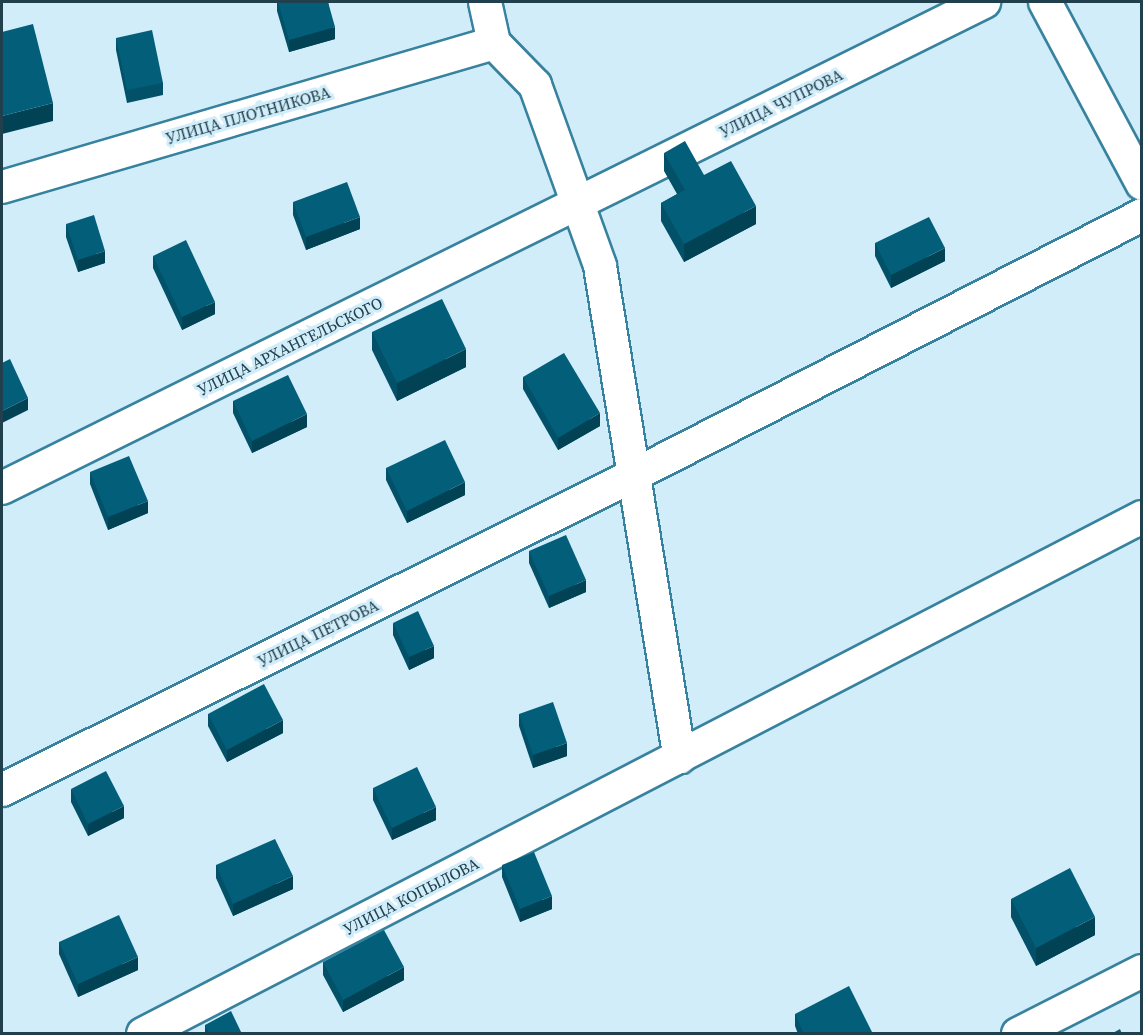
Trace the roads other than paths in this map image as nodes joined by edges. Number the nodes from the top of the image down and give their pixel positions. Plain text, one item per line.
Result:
1 (485, 2) edge
2 (984, 2) edge
3 (1045, 2) edge
4 (494, 43) junction
5 (1142, 184) edge
6 (2, 187) edge
7 (578, 204) junction
8 (1142, 215) edge
9 (634, 475) junction
10 (2, 488) edge
11 (1142, 517) edge
12 (680, 758) junction
13 (2, 790) edge
14 (1142, 972) edge
15 (143, 1034) edge
16 (1018, 1034) edge

1 - 4 street
2 - 7 street, УЛИЦА ЧУПРОВА
3 - 5 street
4 - 6 street, УЛИЦА ПЛОТНИКОВА
4 - 7 street
7 - 9 street
7 - 10 street, УЛИЦА АРХАНГЕЛЬСКОГО
8 - 9 street, УЛИЦА ПЕТРОВА
9 - 12 street
9 - 13 street, УЛИЦА ПЕТРОВА
11 - 12 street, УЛИЦА КОПЫЛОВА
12 - 15 street, УЛИЦА КОПЫЛОВА
14 - 16 street

